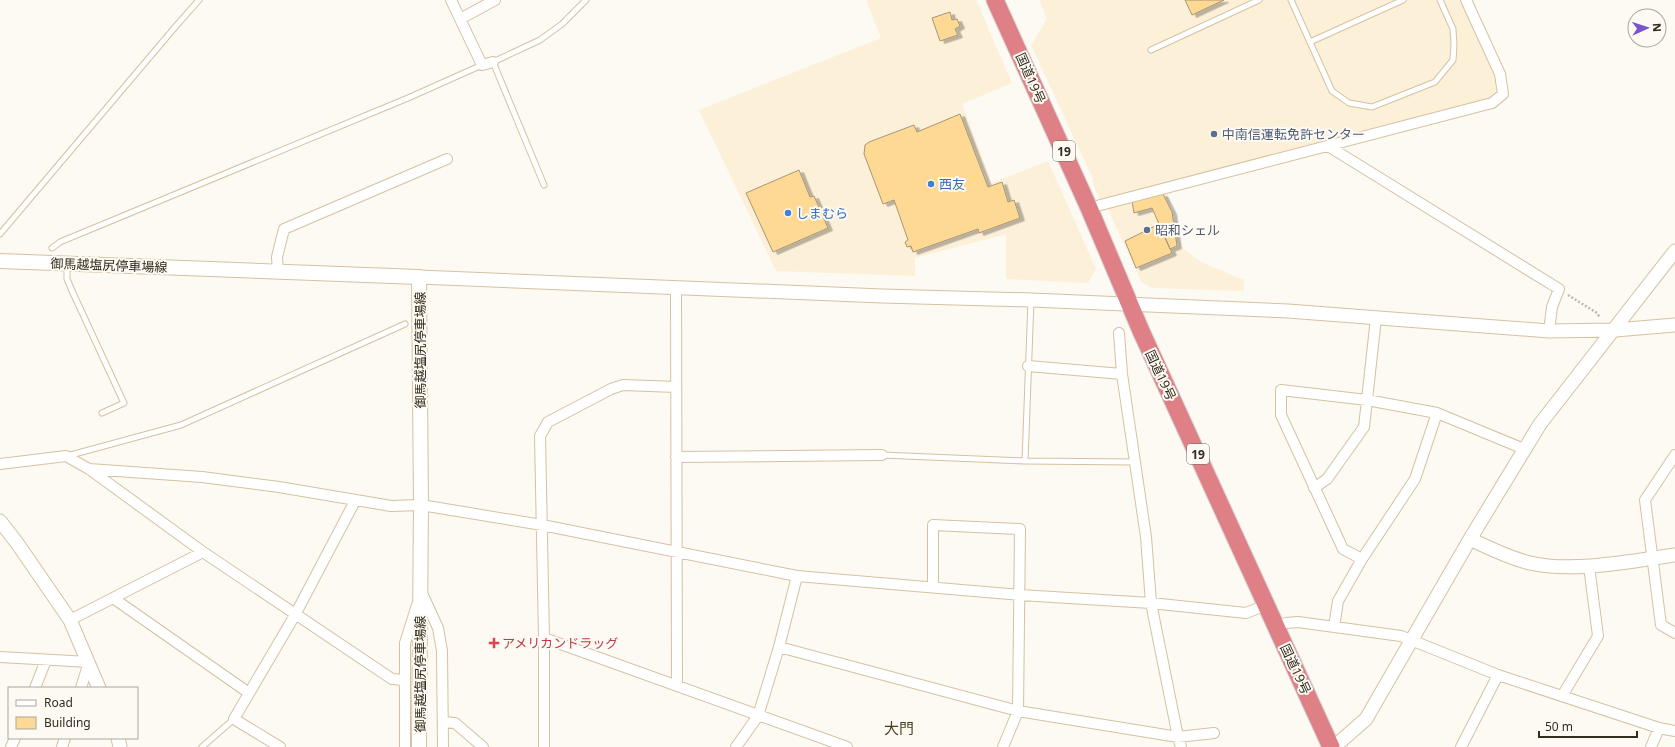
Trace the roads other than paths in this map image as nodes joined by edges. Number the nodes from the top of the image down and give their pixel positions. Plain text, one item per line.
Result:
1 (199, 0) edge
2 (451, 0) edge
3 (496, 0) edge
4 (586, 0) edge
5 (995, 0) edge
6 (1259, 0) edge
7 (1291, 0) edge
8 (1403, 0) edge
9 (1440, 0) edge
10 (1466, 0) edge
11 (460, 19) junction
12 (1310, 42) junction
13 (1151, 50) dead end
14 (493, 62) junction
15 (482, 65) junction
16 (1328, 146) junction
17 (447, 159) dead end
18 (544, 185) dead end
19 (1089, 208) junction
20 (0, 234) edge
21 (52, 248) dead end
22 (1675, 251) edge
23 (0, 261) edge
24 (67, 264) junction
25 (278, 272) junction
26 (419, 277) junction
27 (676, 286) junction
28 (1031, 300) junction
29 (1129, 304) junction
30 (1376, 318) junction
31 (405, 324) dead end
32 (1675, 325) edge
33 (1615, 330) junction
34 (1550, 331) junction
35 (1119, 333) dead end
36 (1028, 366) junction
37 (1122, 374) junction
38 (676, 387) junction
39 (1367, 400) junction
40 (102, 413) dead end
41 (1436, 413) junction
42 (1524, 449) junction
43 (882, 455) joint
44 (1675, 455) edge
45 (66, 456) junction
46 (676, 457) junction
47 (1025, 461) junction
48 (1136, 462) junction
49 (0, 464) edge
50 (89, 469) junction
51 (1671, 469) edge
52 (1314, 488) junction
53 (355, 501) junction
54 (421, 505) junction
55 (0, 521) edge
56 (542, 525) junction
57 (1470, 540) junction
58 (203, 552) junction
59 (676, 553) junction
60 (1675, 556) edge
61 (1653, 558) junction
62 (1362, 559) junction
63 (1589, 566) junction
64 (797, 576) junction
65 (933, 587) junction
66 (421, 591) junction
67 (1020, 595) junction
68 (113, 598) junction
69 (1151, 603) junction
70 (1266, 605) junction
71 (295, 614) junction
72 (70, 620) junction
73 (1276, 627) junction
74 (1334, 627) junction
75 (1675, 633) edge
76 (544, 638) junction
77 (1412, 641) junction
78 (779, 647) junction
79 (0, 658) edge
80 (46, 660) junction
81 (89, 662) junction
82 (1498, 675) junction
83 (404, 680) junction
84 (677, 685) junction
85 (35, 687) edge
86 (81, 687) edge
87 (99, 687) edge
88 (249, 693) junction
89 (1562, 696) junction
90 (1018, 711) junction
91 (758, 716) junction
92 (234, 719) junction
93 (443, 722) junction
94 (1659, 728) junction
95 (1675, 731) edge
96 (1214, 733) dead end
97 (1178, 737) junction
98 (202, 747) edge
99 (280, 747) edge
100 (405, 747) edge
101 (420, 747) edge
102 (443, 747) edge
103 (483, 747) edge
104 (544, 747) edge
105 (736, 747) edge
106 (847, 747) edge
107 (1003, 747) edge
108 (1181, 747) edge
109 (1333, 747) edge
110 (1461, 747) edge
111 (1651, 747) edge

1 - 20 lane
2 - 11 street
3 - 11 street
4 - 14 lane
5 - 19 highway, 国道19号 / 19
6 - 13 lane
7 - 12 lane
8 - 12 lane
9 - 12 lane
10 - 16 street
11 - 15 street
14 - 15 street
14 - 18 lane
15 - 21 lane
16 - 19 street
16 - 34 street
17 - 25 street
19 - 29 highway, 国道19号 / 19
22 - 33 street
23 - 24 main road, 御馬越塩尻停車場線
24 - 25 main road, 御馬越塩尻停車場線
24 - 40 lane
25 - 26 main road, 御馬越塩尻停車場線
26 - 27 street
26 - 54 main road, 御馬越塩尻停車場線
27 - 28 street
27 - 38 street
28 - 29 street
28 - 36 lane
29 - 30 street
29 - 70 highway, 国道19号 / 19
30 - 34 street
30 - 39 street
31 - 45 lane
32 - 33 street
33 - 34 street
33 - 42 street
35 - 37 street
36 - 37 street
36 - 47 lane
37 - 48 street
38 - 46 street
38 - 56 street
39 - 41 street
39 - 52 street
39 - 52 street
41 - 42 street
41 - 62 street
42 - 57 street
43 - 46 street
43 - 47 lane
44 - 51 street
45 - 49 street
45 - 50 street
46 - 59 street
47 - 48 lane
48 - 69 street
50 - 53 street
50 - 58 street
51 - 61 street
52 - 62 street
53 - 54 street
53 - 71 street
54 - 56 street
54 - 66 main road, 御馬越塩尻停車場線
55 - 72 street
56 - 59 street
56 - 76 street
57 - 63 street
57 - 77 street
58 - 68 street
58 - 71 street
59 - 64 street
59 - 84 street
60 - 61 street
61 - 63 street
61 - 75 street
62 - 74 street
63 - 89 street
64 - 65 street
64 - 78 street
65 - 67 street
65 - 67 street
66 - 83 street
66 - 93 street
66 - 101 main road, 御馬越塩尻停車場線
67 - 69 street
67 - 90 street
68 - 72 street
68 - 88 street
69 - 70 street
69 - 97 street
70 - 73 highway, 国道19号 / 19
71 - 83 street
71 - 88 street
72 - 81 street
73 - 74 street
73 - 109 highway, 国道19号 / 19
74 - 77 street
76 - 84 street
76 - 104 street
77 - 82 street
77 - 109 street
78 - 90 street
78 - 91 street
79 - 80 street
80 - 81 street
80 - 85 street
81 - 86 street
81 - 87 street
82 - 89 street
82 - 110 street
83 - 100 street
84 - 91 street
88 - 92 street
89 - 94 street
90 - 97 street
90 - 107 street
91 - 105 street
91 - 106 street
92 - 98 lane
92 - 99 street
93 - 102 street
93 - 103 street
94 - 95 street
94 - 111 street
96 - 97 street
97 - 108 street

